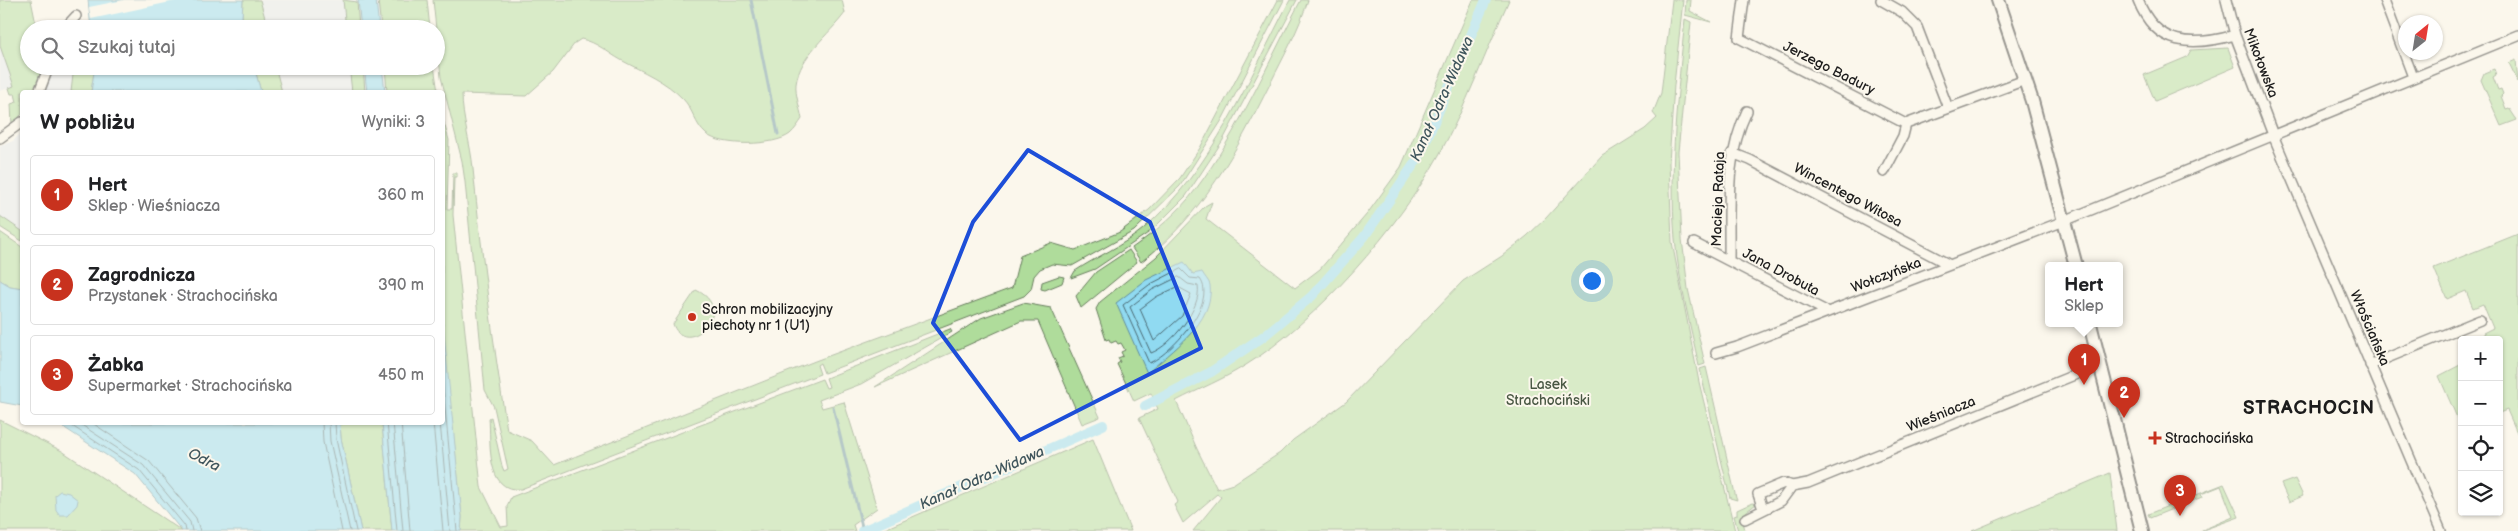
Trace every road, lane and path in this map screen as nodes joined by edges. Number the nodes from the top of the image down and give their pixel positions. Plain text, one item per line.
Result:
1 (1744, 0) edge
2 (1881, 0) edge
3 (1998, 0) edge
4 (2138, 0) edge
5 (2226, 0) edge
6 (2384, 0) edge
7 (76, 16) dead end
8 (72, 20) edge
9 (2235, 35) junction
10 (2518, 35) edge
11 (46, 75) edge
12 (2413, 77) junction
13 (2025, 80) junction
14 (40, 90) edge
15 (1948, 108) junction
16 (1747, 111) dead end
17 (20, 123) edge
18 (1906, 124) junction
19 (2274, 135) junction
20 (0, 138) edge
21 (1732, 153) junction
22 (1884, 172) dead end
23 (2064, 221) junction
24 (1694, 243) dead end
25 (1729, 260) junction
26 (2075, 262) edge
27 (1950, 265) junction
28 (1828, 312) junction
29 (2480, 320) dead end
30 (2091, 327) edge
31 (1716, 353) dead end
32 (2099, 365) junction
33 (2370, 365) junction
34 (1792, 486) junction
35 (1763, 509) junction
36 (1745, 519) dead end
37 (2142, 531) edge
38 (2441, 531) edge

1 - 18 street, Jerzego Badury
2 - 15 street
3 - 13 main road
4 - 9 street
5 - 9 street, Mikołowska
6 - 12 street
7 - 8 street
9 - 19 street, Mikołowska
10 - 12 street, Wołczyńska
11 - 14 street
12 - 19 street, Wołczyńska
13 - 15 street
13 - 23 main road
15 - 18 street
16 - 21 street, Macieja Rataja
17 - 20 street
18 - 22 street
19 - 23 street, Wołczyńska
19 - 33 street, Włościańska
21 - 25 street, Macieja Rataja
21 - 27 street, Wincentego Witosa
23 - 26 main road
23 - 27 street, Wołczyńska
24 - 25 street, Jana Drobuta
25 - 28 street, Jana Drobuta
27 - 28 street, Wołczyńska
28 - 31 street, Wołczyńska
29 - 33 street
30 - 32 main road
32 - 34 street, Wieśniacza
32 - 37 main road
33 - 38 street, Włościańska
34 - 35 street
34 - 35 street, Wieśniacza
35 - 36 street

